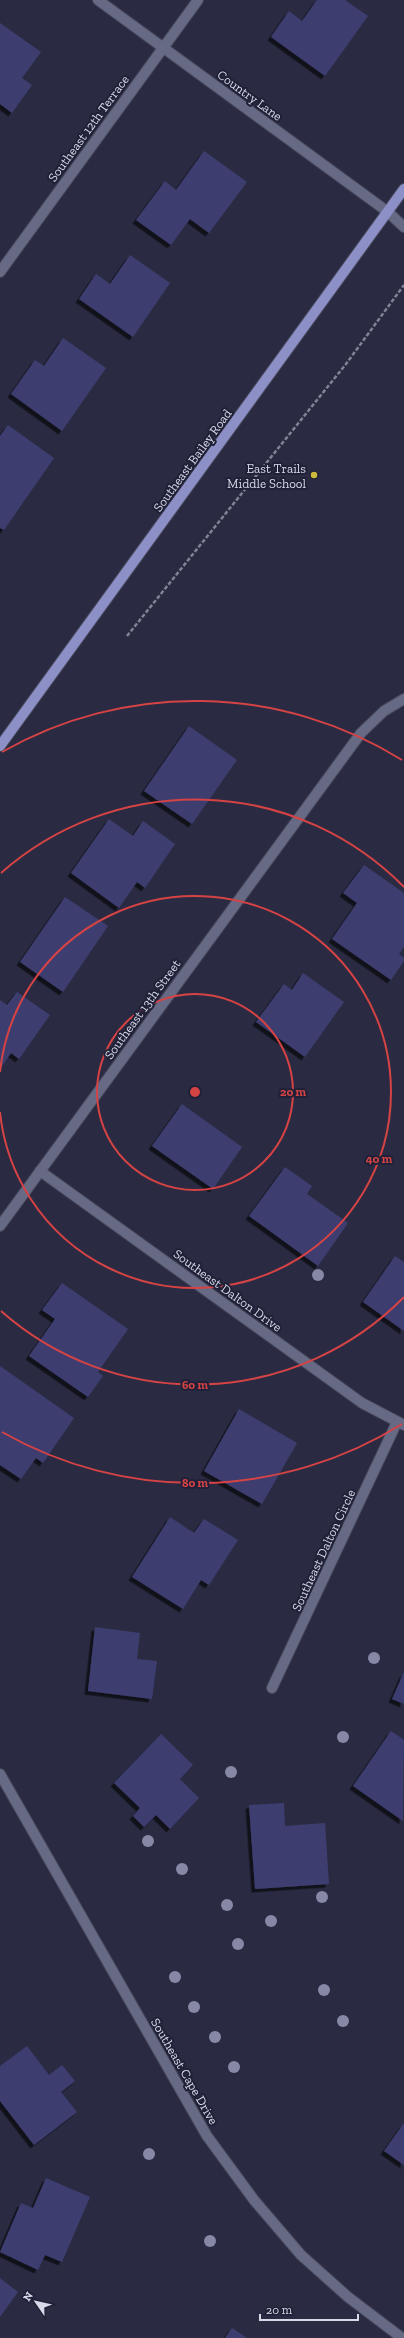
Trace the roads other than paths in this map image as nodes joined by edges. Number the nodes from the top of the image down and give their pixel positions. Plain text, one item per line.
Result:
1 (98, 0) edge
2 (198, 0) edge
3 (163, 47) junction
4 (404, 189) edge
5 (388, 212) junction
6 (404, 227) edge
7 (0, 272) edge
8 (404, 700) edge
9 (0, 746) edge
10 (40, 1171) junction
11 (0, 1226) edge
12 (400, 1424) edge
13 (272, 1688) dead end
14 (0, 1774) edge
15 (402, 2338) edge

1 - 3 street, Country Lane
2 - 3 street, Southeast 12th Terrace
3 - 5 street, Country Lane
3 - 7 street, Southeast 12th Terrace
4 - 5 main road, Southeast Bailey Road
5 - 6 street, Country Lane
5 - 9 main road, Southeast Bailey Road
8 - 10 street, Southeast 13th Street
10 - 11 street, Southeast 13th Street
10 - 12 street, Southeast Dalton Drive
12 - 13 street, Southeast Dalton Circle
14 - 15 street, Southeast Cape Drive

